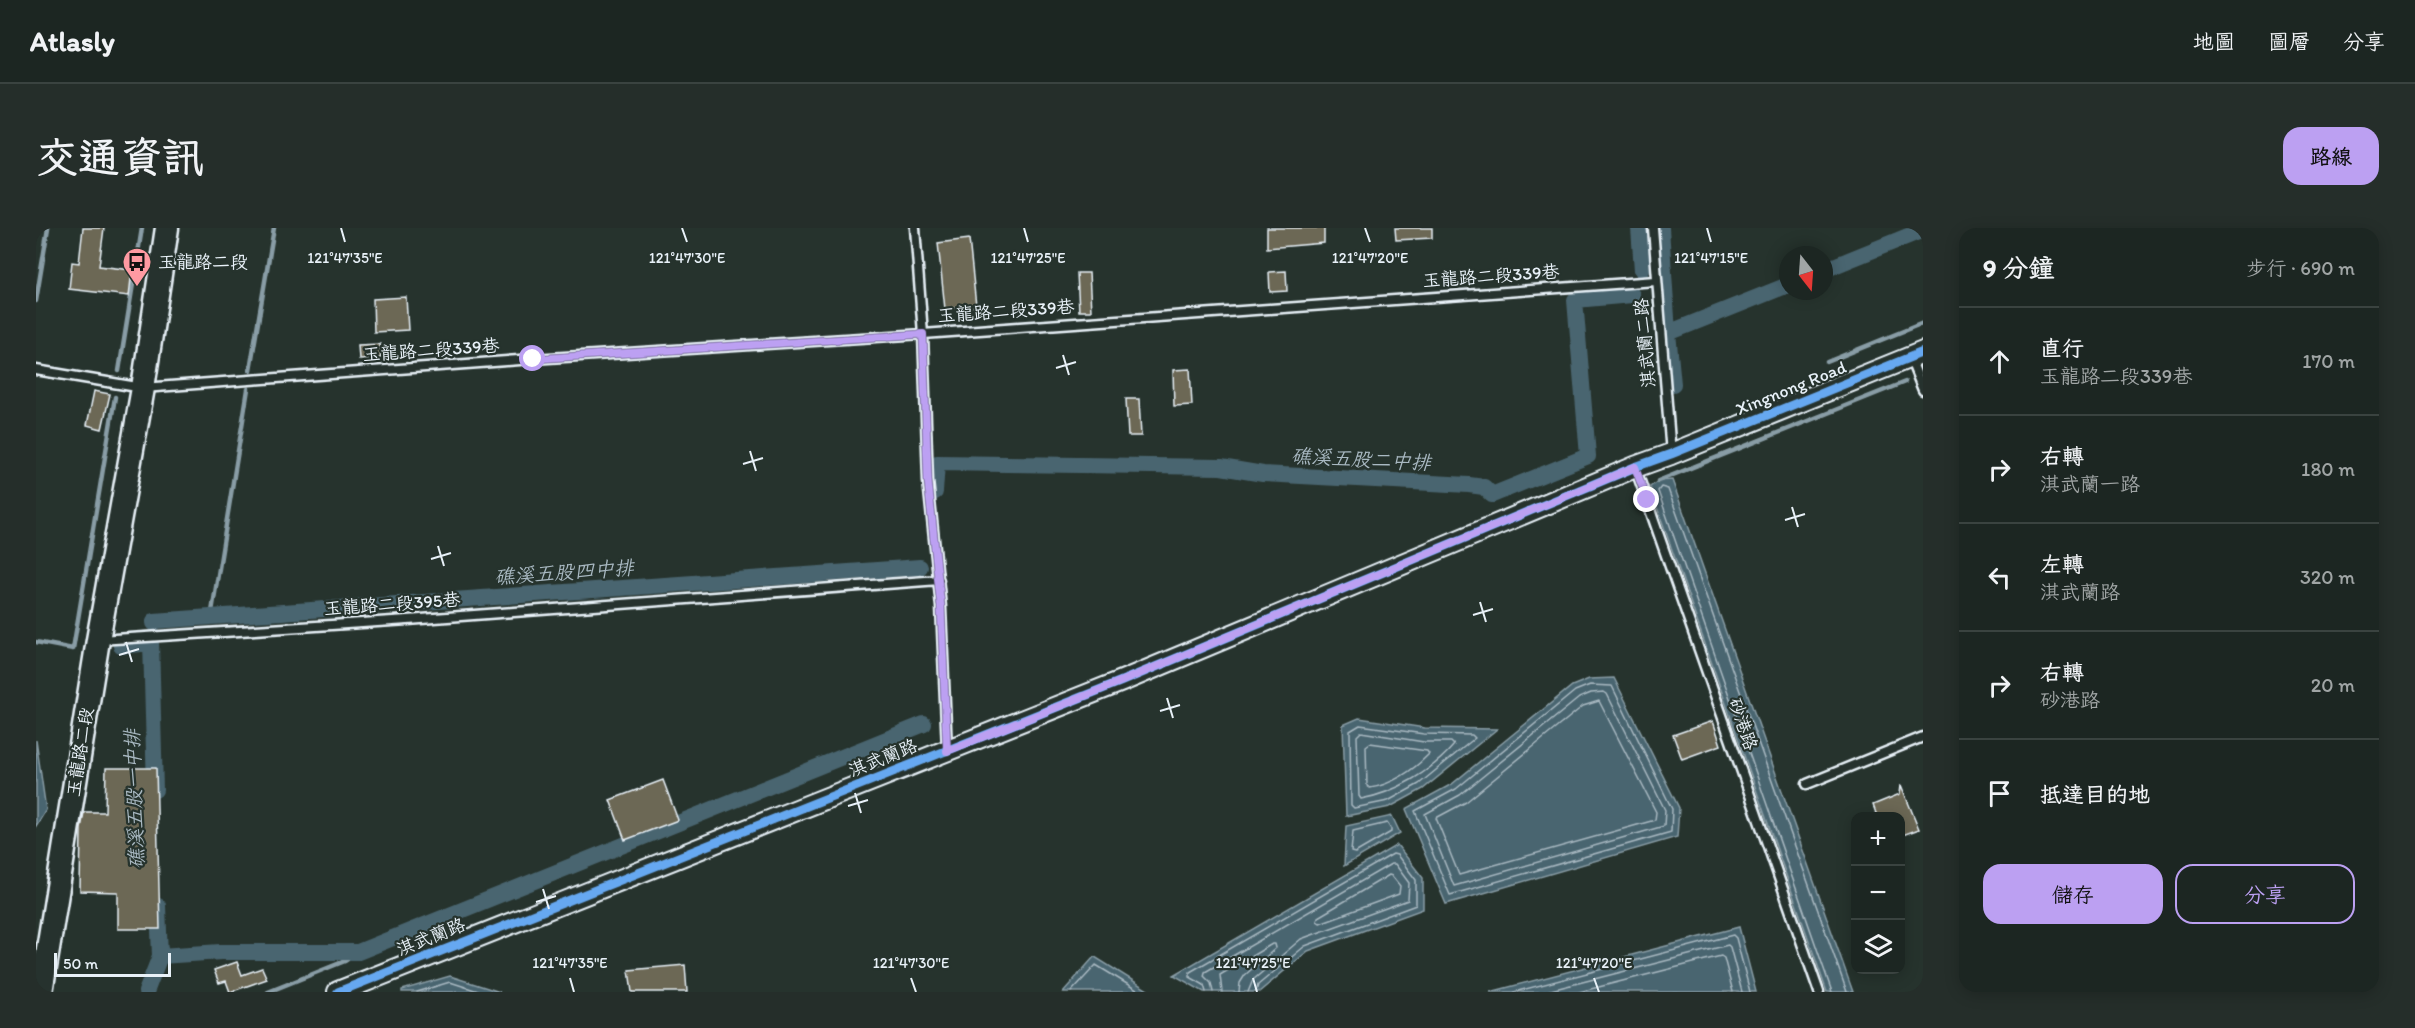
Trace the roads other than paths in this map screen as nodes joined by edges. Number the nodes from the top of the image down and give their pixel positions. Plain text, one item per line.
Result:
1 (167, 228) edge
2 (915, 228) edge
3 (1653, 228) edge
4 (1656, 281) junction
5 (923, 334) junction
6 (1916, 355) edge
7 (36, 370) edge
8 (143, 388) junction
9 (1923, 390) edge
10 (1671, 454) junction
11 (1635, 467) junction
12 (939, 580) junction
13 (98, 640) junction
14 (1923, 737) edge
15 (947, 751) junction
16 (1807, 784) dead end
17 (41, 992) edge
18 (338, 992) edge
19 (1819, 992) edge

1 - 8 main road, 玉龍路二段
2 - 5 lane
3 - 4 lane, 淇武蘭二路
4 - 5 lane, 玉龍路二段339巷
4 - 10 lane, 淇武蘭二路
5 - 8 lane, 玉龍路二段339巷
5 - 12 lane
6 - 9 lane
6 - 10 street, Xingnong Road
7 - 8 lane, 玉龍路二段339巷
8 - 13 main road, 玉龍路二段
10 - 11 street, 淇武蘭路
11 - 15 street, 淇武蘭路
11 - 19 lane, 砂港路
12 - 13 lane, 玉龍路二段395巷
12 - 15 lane
13 - 17 main road, 玉龍路二段
14 - 16 lane
15 - 18 street, 淇武蘭路

